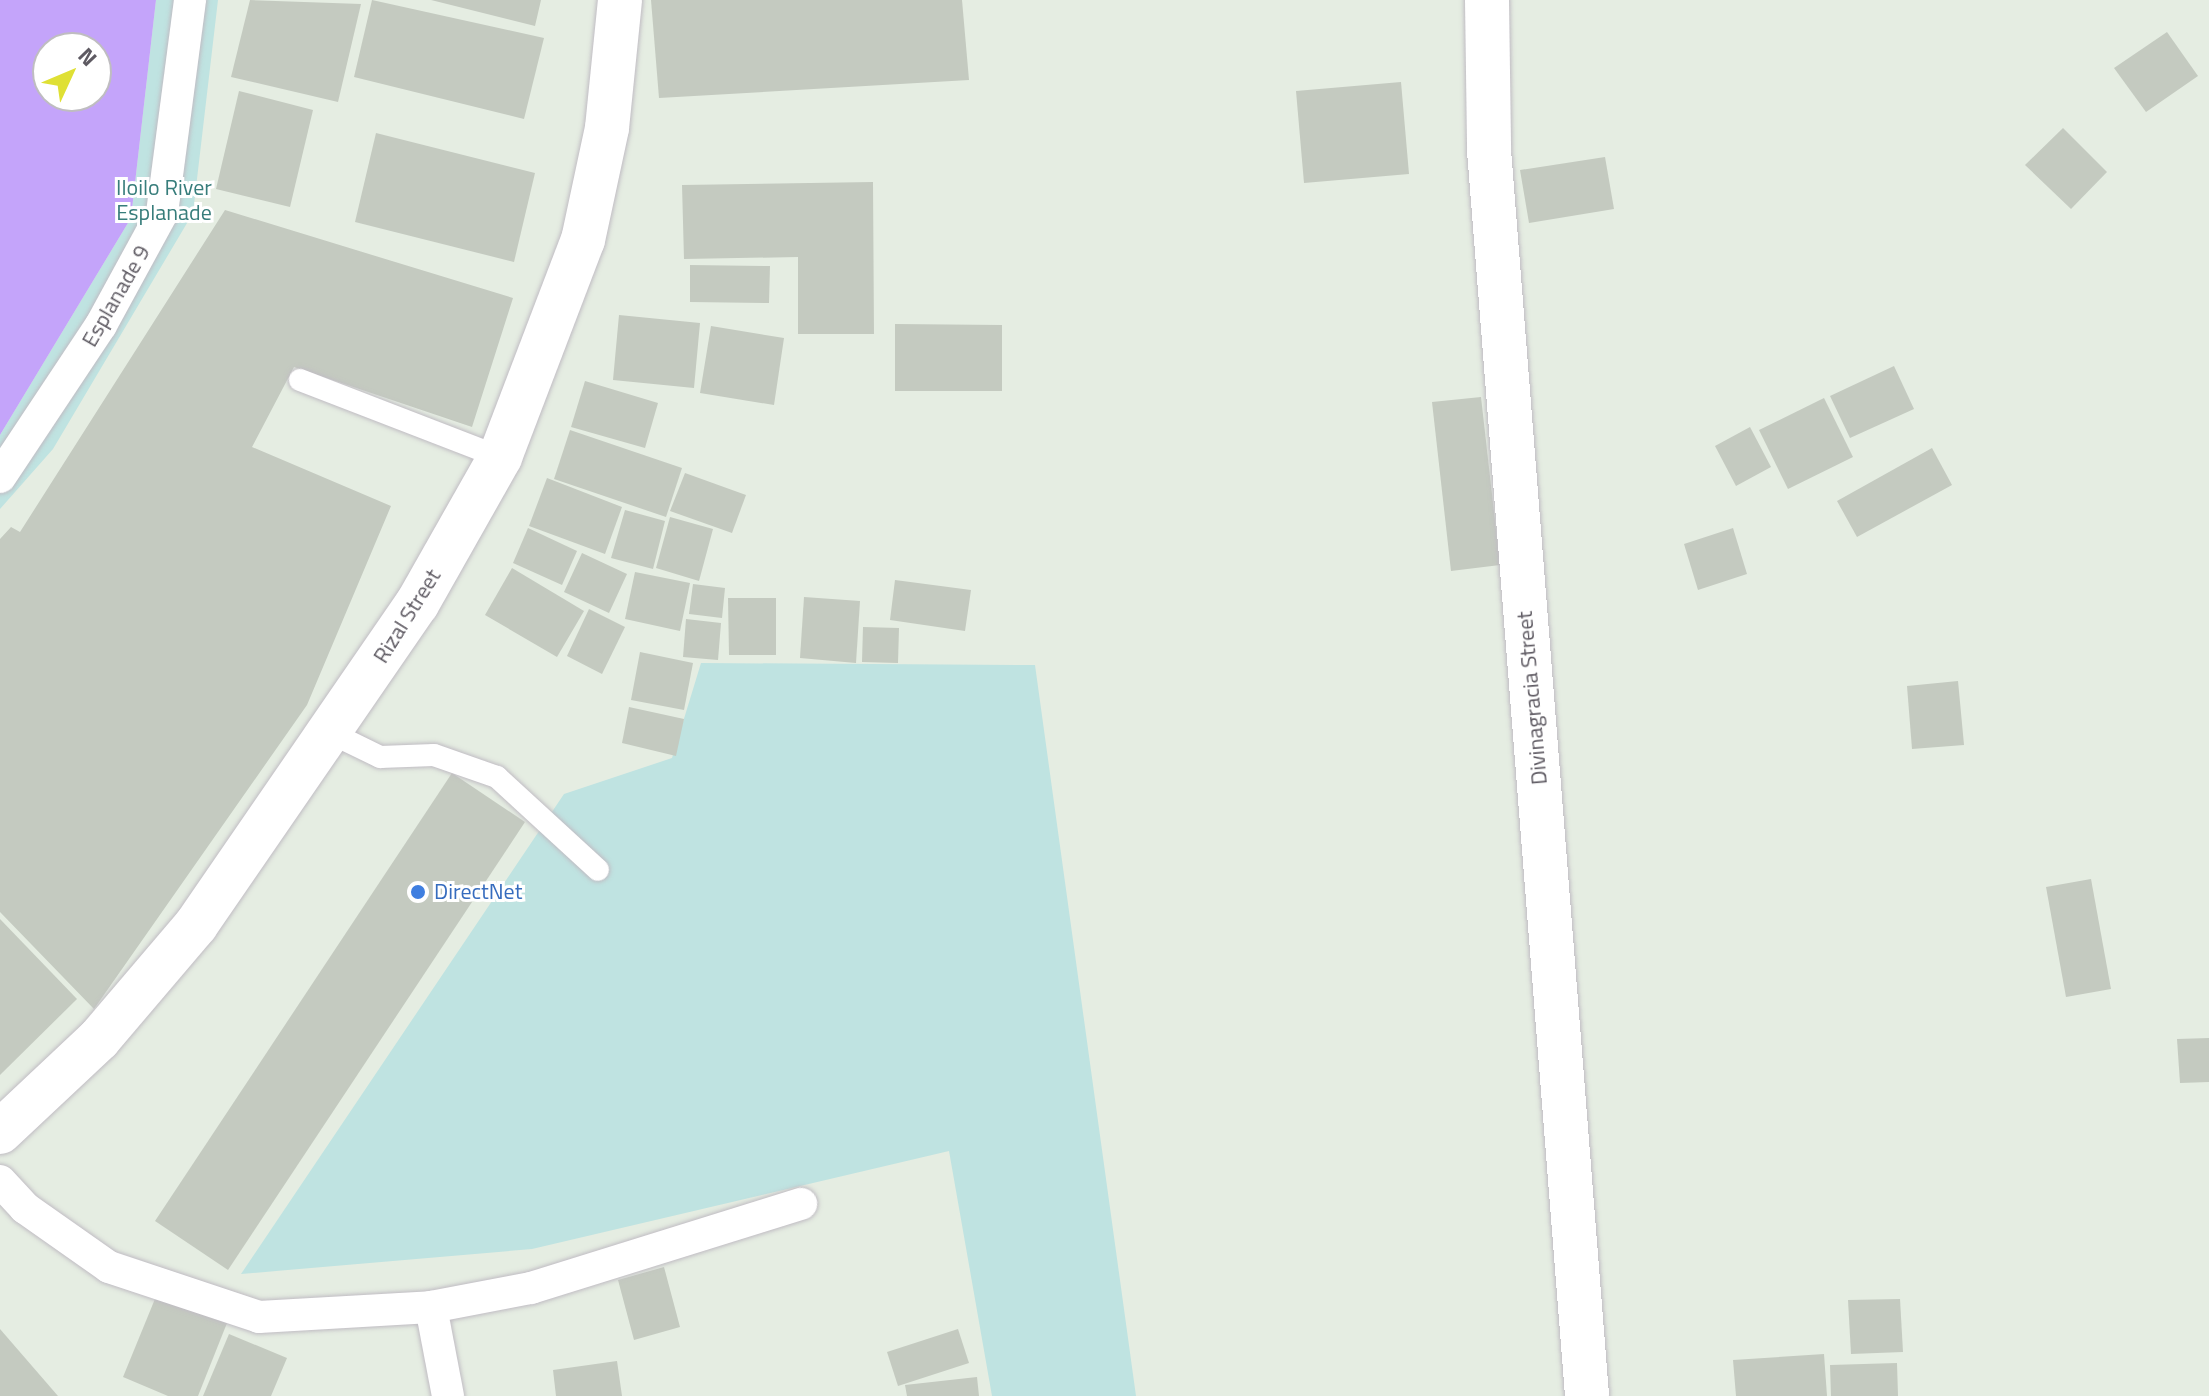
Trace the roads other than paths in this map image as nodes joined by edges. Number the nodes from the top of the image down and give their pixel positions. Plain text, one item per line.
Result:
1 (190, 0) edge
2 (620, 0) edge
3 (1487, 0) edge
4 (300, 380) dead end
5 (500, 457) junction
6 (0, 477) edge
7 (331, 733) junction
8 (598, 870) dead end
9 (0, 1132) edge
10 (0, 1181) edge
11 (801, 1204) dead end
12 (431, 1307) junction
13 (448, 1396) edge
14 (1587, 1396) edge

1 - 6 street, Esplanade 9
2 - 5 street, Rizal Street
3 - 14 street, Divinagracia Street
4 - 5 lane
5 - 7 street, Rizal Street
7 - 8 lane
7 - 9 street, Rizal Street
10 - 12 street
11 - 12 street
12 - 13 street

